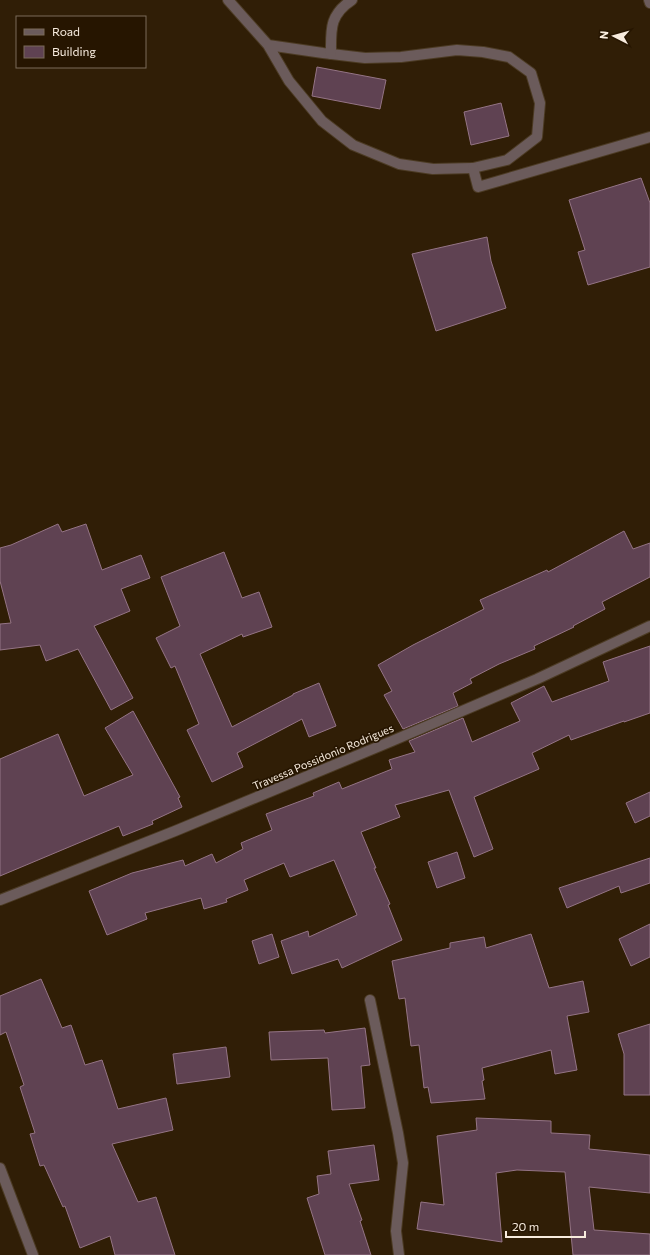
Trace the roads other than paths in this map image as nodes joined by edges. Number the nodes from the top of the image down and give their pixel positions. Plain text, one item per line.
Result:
1 (228, 0) edge
2 (352, 0) edge
3 (268, 45) junction
4 (331, 54) junction
5 (650, 137) edge
6 (473, 168) junction
7 (650, 626) edge
8 (0, 900) edge
9 (370, 1000) dead end
10 (0, 1168) edge
11 (33, 1255) edge
12 (399, 1255) edge

1 - 3 street
2 - 4 street
3 - 4 street
3 - 6 street
4 - 6 street
5 - 6 street
7 - 8 street, Travessa Possidonio Rodrigues
9 - 12 street
10 - 11 street

